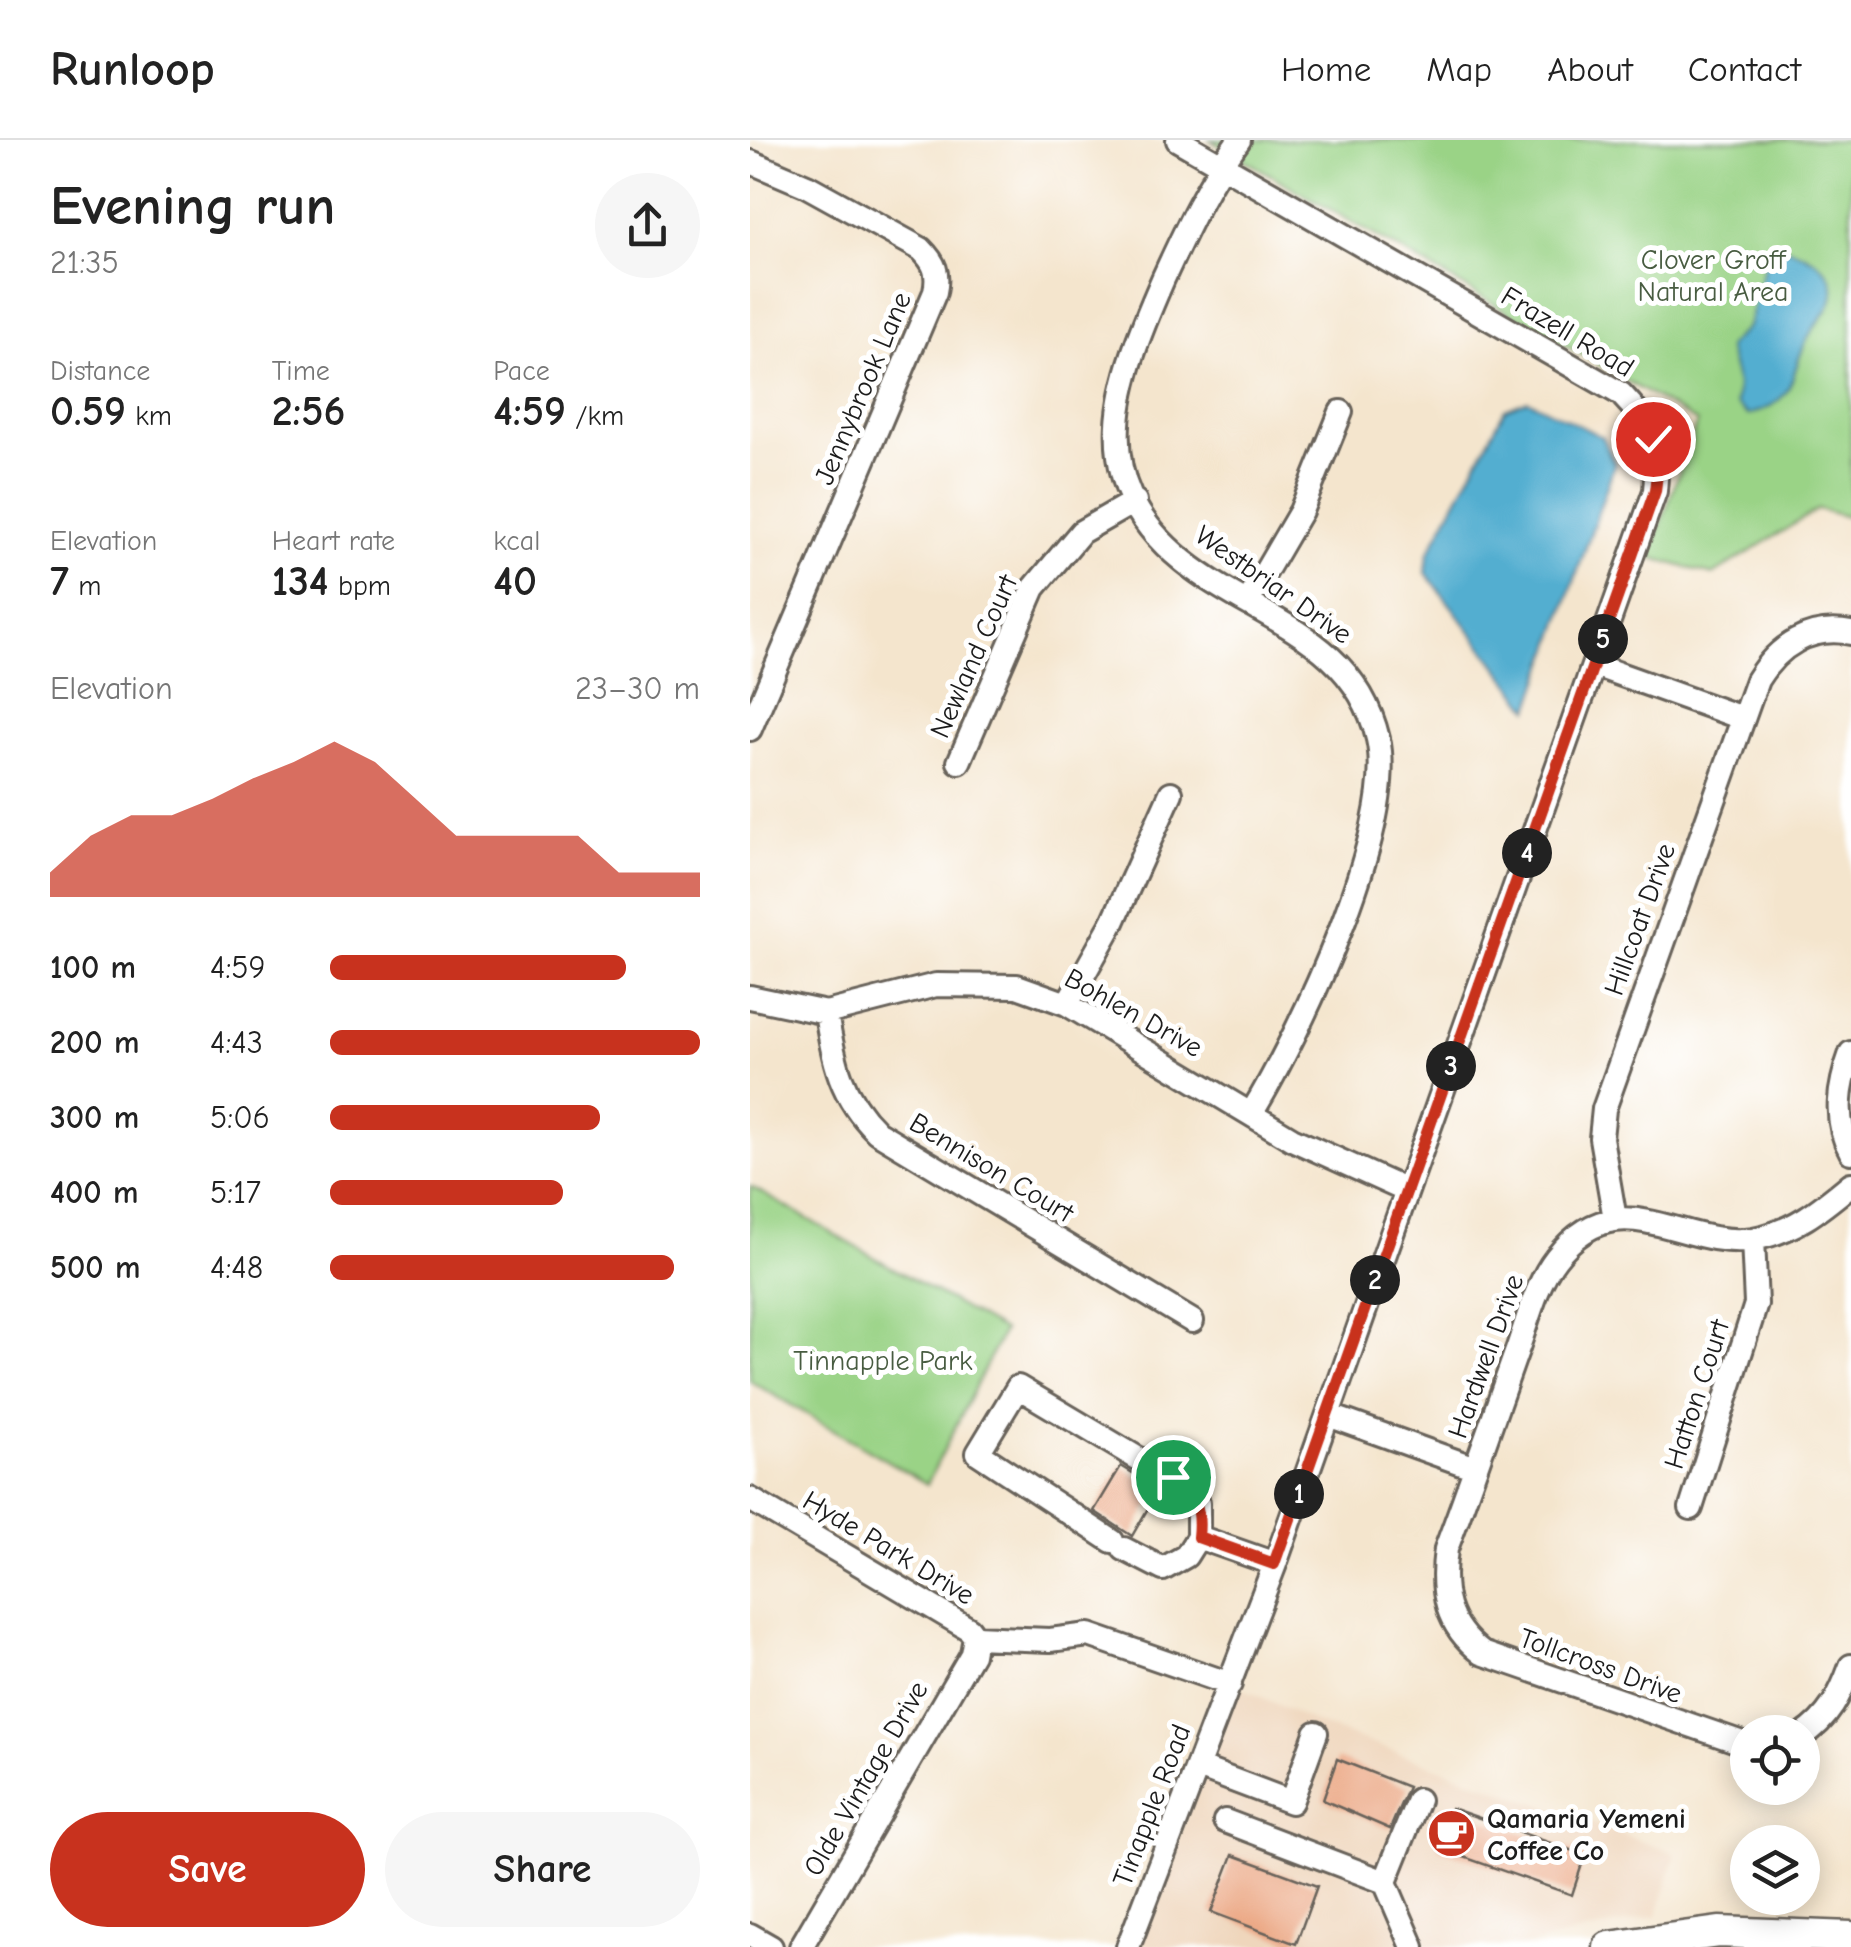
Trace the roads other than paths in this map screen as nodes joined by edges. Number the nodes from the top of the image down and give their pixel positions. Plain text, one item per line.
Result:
1 (762, 140) edge
2 (1178, 140) edge
3 (1240, 140) edge
4 (750, 163) edge
5 (1221, 164) junction
6 (1341, 412) dead end
7 (1135, 502) junction
8 (1249, 600) junction
9 (1851, 634) edge
10 (1594, 664) junction
11 (1742, 718) junction
12 (750, 729) edge
13 (959, 762) dead end
14 (1171, 793) dead end
15 (750, 997) edge
16 (1067, 1004) junction
17 (826, 1013) junction
18 (1851, 1053) edge
19 (1252, 1114) junction
20 (1851, 1152) edge
21 (1851, 1184) edge
22 (1407, 1191) junction
23 (1615, 1219) junction
24 (1753, 1239) junction
25 (1192, 1321) dead end
26 (1328, 1415) junction
27 (1475, 1468) junction
28 (750, 1499) edge
29 (1691, 1508) dead end
30 (1198, 1537) junction
31 (1274, 1564) junction
32 (1450, 1616) joint
33 (974, 1636) junction
34 (1851, 1666) edge
35 (1230, 1684) junction
36 (1820, 1724) edge
37 (1316, 1733) dead end
38 (1730, 1740) edge
39 (1198, 1767) junction
40 (1418, 1800) dead end
41 (1225, 1821) dead end
42 (1386, 1882) junction
43 (750, 1935) edge
44 (1851, 1937) edge
45 (770, 1947) edge
46 (801, 1947) edge
47 (1128, 1947) edge
48 (1413, 1947) edge
49 (1609, 1947) edge

1 - 4 street
2 - 5 street, Frazell Road
3 - 5 street, Westbriar Drive
4 - 12 street, Jennybrook Lane
5 - 7 street, Westbriar Drive
5 - 10 street, Frazell Road
6 - 8 street
7 - 8 street, Westbriar Drive
7 - 13 street, Newland Court
8 - 19 street, Westbriar Drive
9 - 11 street, Hillcoat Drive
10 - 11 street
10 - 22 street, Frazell Road
11 - 23 street, Hillcoat Drive
14 - 16 street
15 - 17 street, Bohlen Drive
16 - 17 street, Bohlen Drive
16 - 19 street, Bohlen Drive
17 - 25 street, Bennison Court
18 - 20 street
19 - 22 street, Bohlen Drive
21 - 24 street
22 - 26 street, Frazell Road
23 - 24 street
23 - 27 street, Hardwell Drive
24 - 29 street, Hatton Court
26 - 27 street
26 - 31 street, Frazell Road
27 - 32 street, Hardwell Drive
28 - 33 street, Hyde Park Drive
30 - 30 street
30 - 31 street
31 - 35 street, Frazell Road
32 - 38 street, Tollcross Drive
33 - 35 street, Hyde Park Drive
33 - 46 street, Olde Vintage Drive
34 - 36 street
35 - 39 street, Tinapple Road
37 - 39 street
39 - 47 street, Tinapple Road
40 - 42 street
41 - 42 street
42 - 48 street
43 - 45 street
44 - 49 main road

